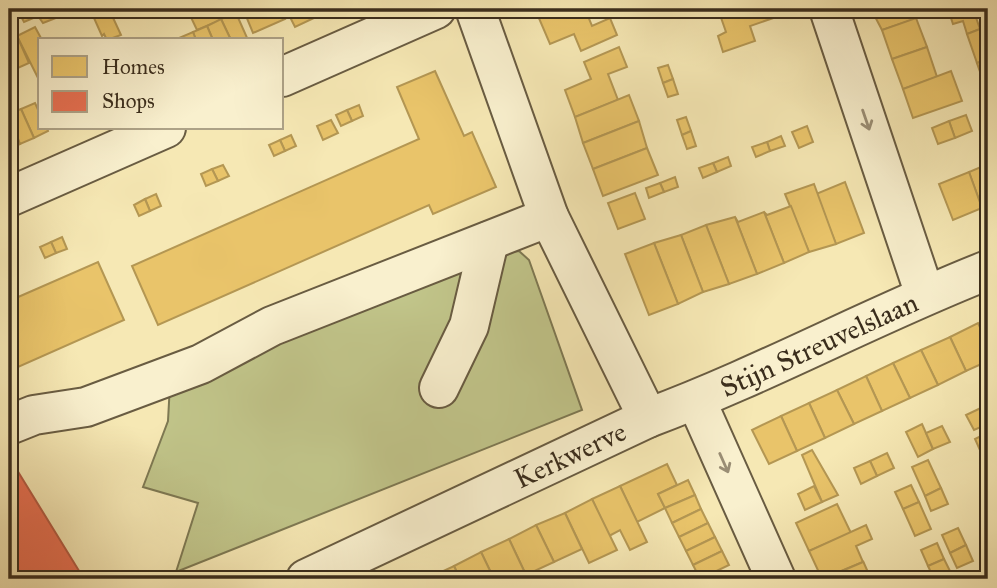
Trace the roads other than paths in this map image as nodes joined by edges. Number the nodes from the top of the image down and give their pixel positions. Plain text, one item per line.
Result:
1 (436, 9) edge
2 (475, 9) edge
3 (828, 9) edge
4 (284, 76) edge
5 (161, 130) edge
6 (9, 197) edge
7 (549, 217) junction
8 (489, 241) junction
9 (988, 270) edge
10 (925, 295) junction
11 (439, 388) dead end
12 (696, 400) junction
13 (648, 418) junction
14 (9, 425) edge
15 (306, 579) edge
16 (775, 579) edge

1 - 4 street
2 - 7 street, Kerkwerve
3 -> 10 street
5 - 6 street
7 - 8 street
7 - 13 street, Kerkwerve
8 - 11 street
8 - 14 street
9 - 10 street, Stijn Streuvelslaan
10 - 12 street, Stijn Streuvelslaan
12 - 13 street, Stijn Streuvelslaan
12 -> 16 street
13 - 15 street, Kerkwerve

